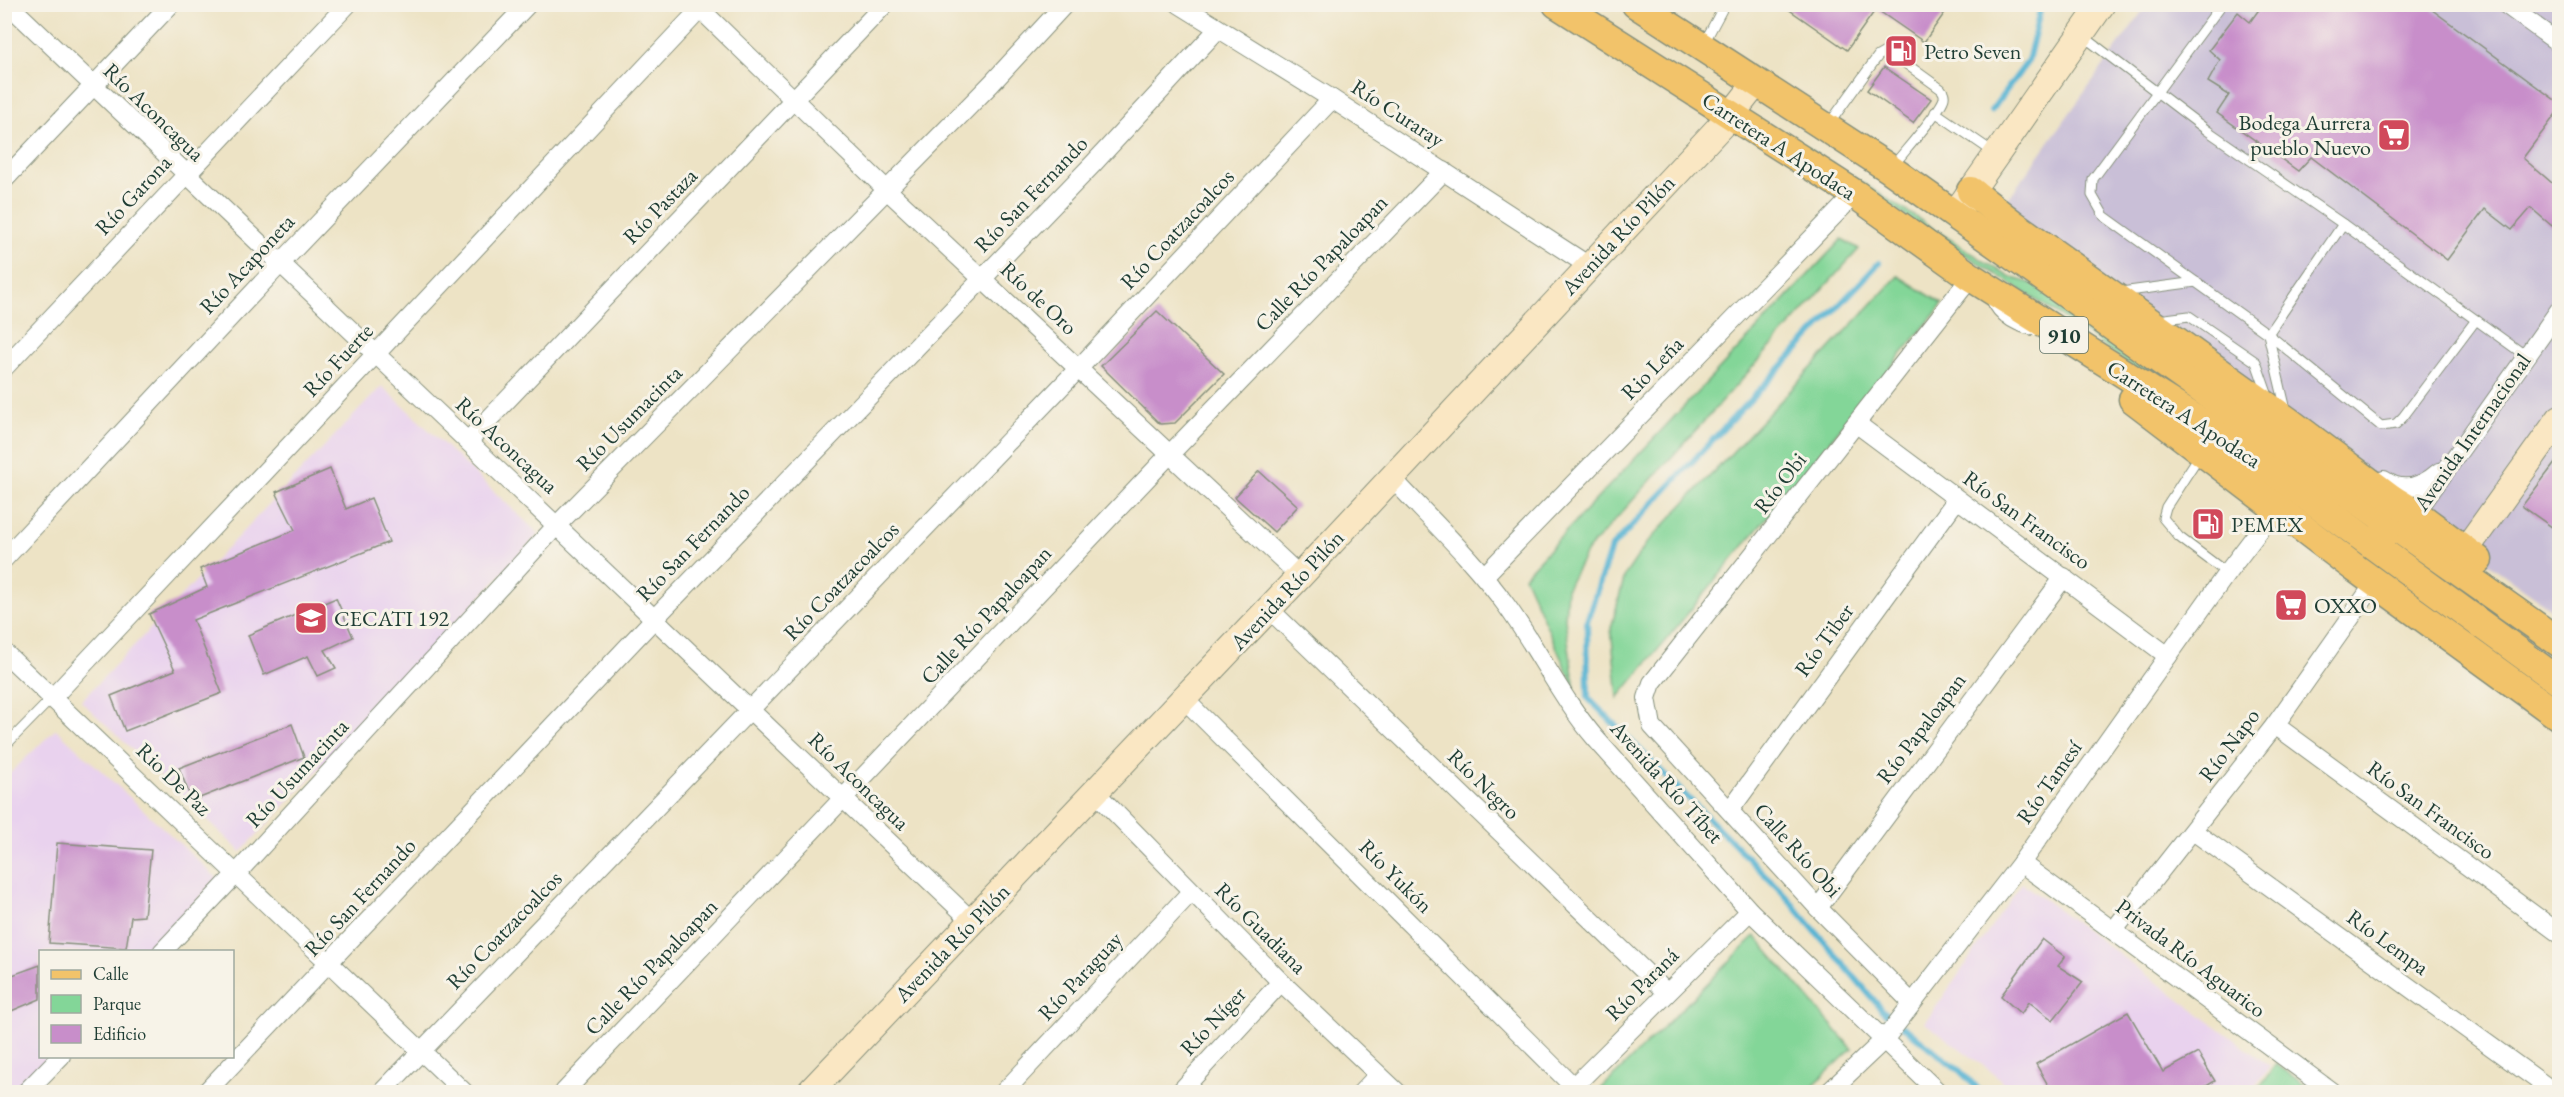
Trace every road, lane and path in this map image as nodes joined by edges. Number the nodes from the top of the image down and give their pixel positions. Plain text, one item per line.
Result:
1 (8, 4) edge
2 (171, 4) edge
3 (348, 4) edge
4 (528, 4) edge
5 (885, 4) edge
6 (1065, 4) edge
7 (1179, 4) edge
8 (1557, 4) edge
9 (1636, 4) edge
10 (1725, 4) edge
11 (2102, 4) edge
12 (2222, 4) edge
13 (2505, 4) edge
14 (700, 6) edge
15 (1218, 29) junction
16 (2081, 34) junction
17 (2559, 44) edge
18 (1702, 47) junction
19 (1757, 82) junction
20 (94, 87) junction
21 (2159, 93) junction
22 (795, 99) junction
23 (1332, 99) junction
24 (1935, 112) junction
25 (1731, 115) junction
26 (1827, 127) junction
27 (1998, 155) junction
28 (1890, 169) junction
29 (1443, 171) junction
30 (185, 174) junction
31 (4, 180) edge
32 (888, 190) junction
33 (1971, 191) junction
34 (1855, 194) junction
35 (1954, 216) junction
36 (2343, 224) junction
37 (280, 264) junction
38 (1589, 266) junction
39 (982, 279) junction
40 (1978, 281) junction
41 (2196, 282) junction
42 (2112, 294) junction
43 (2559, 309) edge
44 (2476, 320) junction
45 (2268, 334) junction
46 (375, 356) junction
47 (2526, 356) junction
48 (4, 368) edge
49 (1079, 368) junction
50 (2282, 416) junction
51 (2559, 418) edge
52 (1857, 424) junction
53 (468, 441) junction
54 (2208, 441) junction
55 (1170, 454) junction
56 (2452, 461) junction
57 (1392, 478) junction
58 (2365, 478) junction
59 (2284, 498) junction
60 (1957, 499) junction
61 (2400, 517) junction
62 (557, 525) junction
63 (2380, 552) junction
64 (2459, 558) junction
65 (4, 559) edge
66 (2227, 573) junction
67 (1300, 576) junction
68 (1484, 576) junction
69 (2064, 577) junction
70 (2375, 583) junction
71 (2437, 591) junction
72 (1269, 609) junction
73 (654, 619) junction
74 (2559, 620) edge
75 (2559, 643) edge
76 (4, 652) edge
77 (2168, 656) junction
78 (2559, 682) edge
79 (53, 697) junction
80 (1184, 699) junction
81 (749, 710) junction
82 (2559, 717) edge
83 (2275, 725) junction
84 (1652, 726) joint
85 (4, 747) edge
86 (1095, 793) junction
87 (844, 799) junction
88 (1730, 810) junction
89 (2193, 831) junction
90 (2020, 863) junction
91 (237, 873) junction
92 (1191, 892) junction
93 (1818, 908) junction
94 (1750, 911) junction
95 (973, 922) junction
96 (2114, 930) junction
97 (2559, 934) edge
98 (163, 950) edge
99 (330, 964) junction
100 (1281, 982) junction
101 (1667, 993) junction
102 (1909, 1008) junction
103 (1887, 1037) junction
104 (421, 1050) junction
105 (59, 1058) edge
106 (1378, 1075) junction
107 (1571, 1090) edge
108 (26, 1092) edge
109 (206, 1092) edge
110 (382, 1092) edge
111 (464, 1092) edge
112 (564, 1092) edge
113 (810, 1092) edge
114 (1004, 1092) edge
115 (1180, 1092) edge
116 (1362, 1092) edge
117 (1397, 1092) edge
118 (1829, 1092) edge
119 (1938, 1092) edge
120 (2332, 1092) edge
121 (2554, 1092) edge

1 - 20 street, Río Aconcagua
2 - 20 street
3 - 30 street, Río Garona
4 - 37 street, Río Acaponeta
5 - 22 street, Río Pastaza
6 - 32 street, Río Usumacinta
7 - 15 street, Río Curaray
8 - 25 main road, Carretera A Apodaca / 910
9 - 18 main road, Carretera A Apodaca / 910
10 - 18 lane
11 - 16 main road
12 - 21 lane
13 - 17 street
14 - 22 street, Río de Oro
14 - 46 street, Río Fuerte
15 - 23 street, Río Curaray
15 - 39 street, Río San Fernando
16 - 21 lane
16 - 27 main road
18 - 19 main road, Carretera A Apodaca / 910
19 - 25 main road, Avenida Río Pilón
19 - 26 main road, Carretera A Apodaca / 910
20 - 30 street, Río Aconcagua
20 - 31 street
21 - 36 lane
21 - 41 lane
22 - 32 street, Río de Oro
22 - 53 street, Río Pastaza
23 - 29 street, Río Curaray
23 - 49 street, Río Coatzacoalcos
24 - 26 lane
24 - 27 lane
24 - 28 lane
25 - 34 main road, Carretera A Apodaca / 910
25 - 38 main road, Avenida Río Pilón
26 - 28 main road, Carretera A Apodaca / 910
27 - 33 main road
28 - 35 main road, Carretera A Apodaca / 910
29 - 38 street, Río Curaray
29 - 55 street, Calle Río Papaloapan
30 - 37 street, Río Aconcagua
30 - 48 street, Río Garona
32 - 39 street, Río de Oro
32 - 62 street, Río Usumacinta
33 - 35 main road
33 - 42 main road
34 - 40 main road, Carretera A Apodaca / 910
34 - 68 street, Rio Leña
35 - 61 main road, Carretera A Apodaca / 910
36 - 44 lane
36 - 45 lane
37 - 46 street, Río Aconcagua
37 - 65 street, Río Acaponeta
38 - 57 main road, Avenida Río Pilón
39 - 49 street, Río de Oro
39 - 73 street, Río San Fernando
40 - 52 street, Río Obi
40 - 54 main road, Carretera A Apodaca / 910
41 - 42 lane
41 - 45 lane
42 - 50 main road
43 - 47 street, Avenida Internacional
44 - 45 lane
44 - 47 lane
45 - 50 lane
46 - 53 street, Río Aconcagua
46 - 79 street, Río Fuerte
47 - 56 street, Avenida Internacional
49 - 55 street, Río de Oro
49 - 81 street, Río Coatzacoalcos
50 - 58 main road
51 - 64 main road
52 - 60 street, Río San Francisco
52 - 84 street, Río Obi
53 - 62 street, Río Aconcagua
54 - 59 main road, Carretera A Apodaca
54 - 66 lane
55 - 67 street, Río de Oro
55 - 87 street, Calle Río Papaloapan
56 - 58 street
56 - 61 street, Avenida Internacional
57 - 67 main road, Avenida Río Pilón
57 - 68 street, Avenida Río Tíbet
58 - 61 main road
59 - 63 main road
59 - 66 street, Río Tamesí
59 - 70 main road
60 - 69 street, Río San Francisco
60 - 88 street, Río Tiber
61 - 63 main road
61 - 64 main road, Carretera A Apodaca / 910
62 - 73 street, Río Aconcagua
62 - 91 street, Río Usumacinta
63 - 71 main road
64 - 71 main road
64 - 74 main road
64 - 75 main road, Carretera A Apodaca / 910
66 - 77 street, Río Tamesí
67 - 72 main road, Avenida Río Pilón
68 - 94 street, Avenida Río Tíbet
69 - 77 street, Río San Francisco
69 - 93 street, Río Papaloapan
70 - 82 main road
70 - 83 street, Río Napo
71 - 78 main road
72 - 80 main road, Avenida Río Pilón
72 - 101 street, Río Negro
73 - 81 street, Río Aconcagua
73 - 99 street, Río San Fernando
76 - 79 street, Rio De Paz
77 - 90 street, Río Tamesí
79 - 85 lane, Río Fuerte
79 - 91 street, Rio De Paz
80 - 86 main road, Avenida Río Pilón
80 - 107 street, Río Yukón
81 - 87 street, Río Aconcagua
81 - 104 street, Río Coatzacoalcos
83 - 89 street, Río Napo
83 - 97 street, Río San Francisco
84 - 88 street, Calle Río Obi
86 - 92 street, Río Guadiana
86 - 95 main road, Avenida Río Pilón
87 - 95 street, Río Aconcagua
87 - 112 street, Calle Río Papaloapan
88 - 93 street, Calle Río Obi
89 - 96 street, Río Napo
89 - 121 street, Río Lempa
90 - 96 street, Privada Río Aguarico
90 - 102 street, Río Tamesí
91 - 98 street, Río Usumacinta
91 - 99 street, Rio De Paz
92 - 100 street, Río Guadiana
92 - 114 street, Río Paraguay
93 - 102 street, Calle Río Obi
94 - 101 street, Río Paraná
94 - 103 street, Avenida Río Tíbet
95 - 113 main road, Avenida Río Pilón
96 - 120 street, Privada Río Aguarico
99 - 104 street, Rio De Paz
99 - 109 street, Río San Fernando
100 - 106 street, Río Guadiana
100 - 115 street, Río Níger
101 - 107 street, Río Paraná
102 - 103 street, Río Tamesí
103 - 118 street, Río Tamesí
103 - 119 street, Avenida Río Tíbet
104 - 110 street, Río Coatzacoalcos
104 - 111 street, Rio De Paz
105 - 108 street
106 - 116 street
106 - 117 street, Río Guadiana

